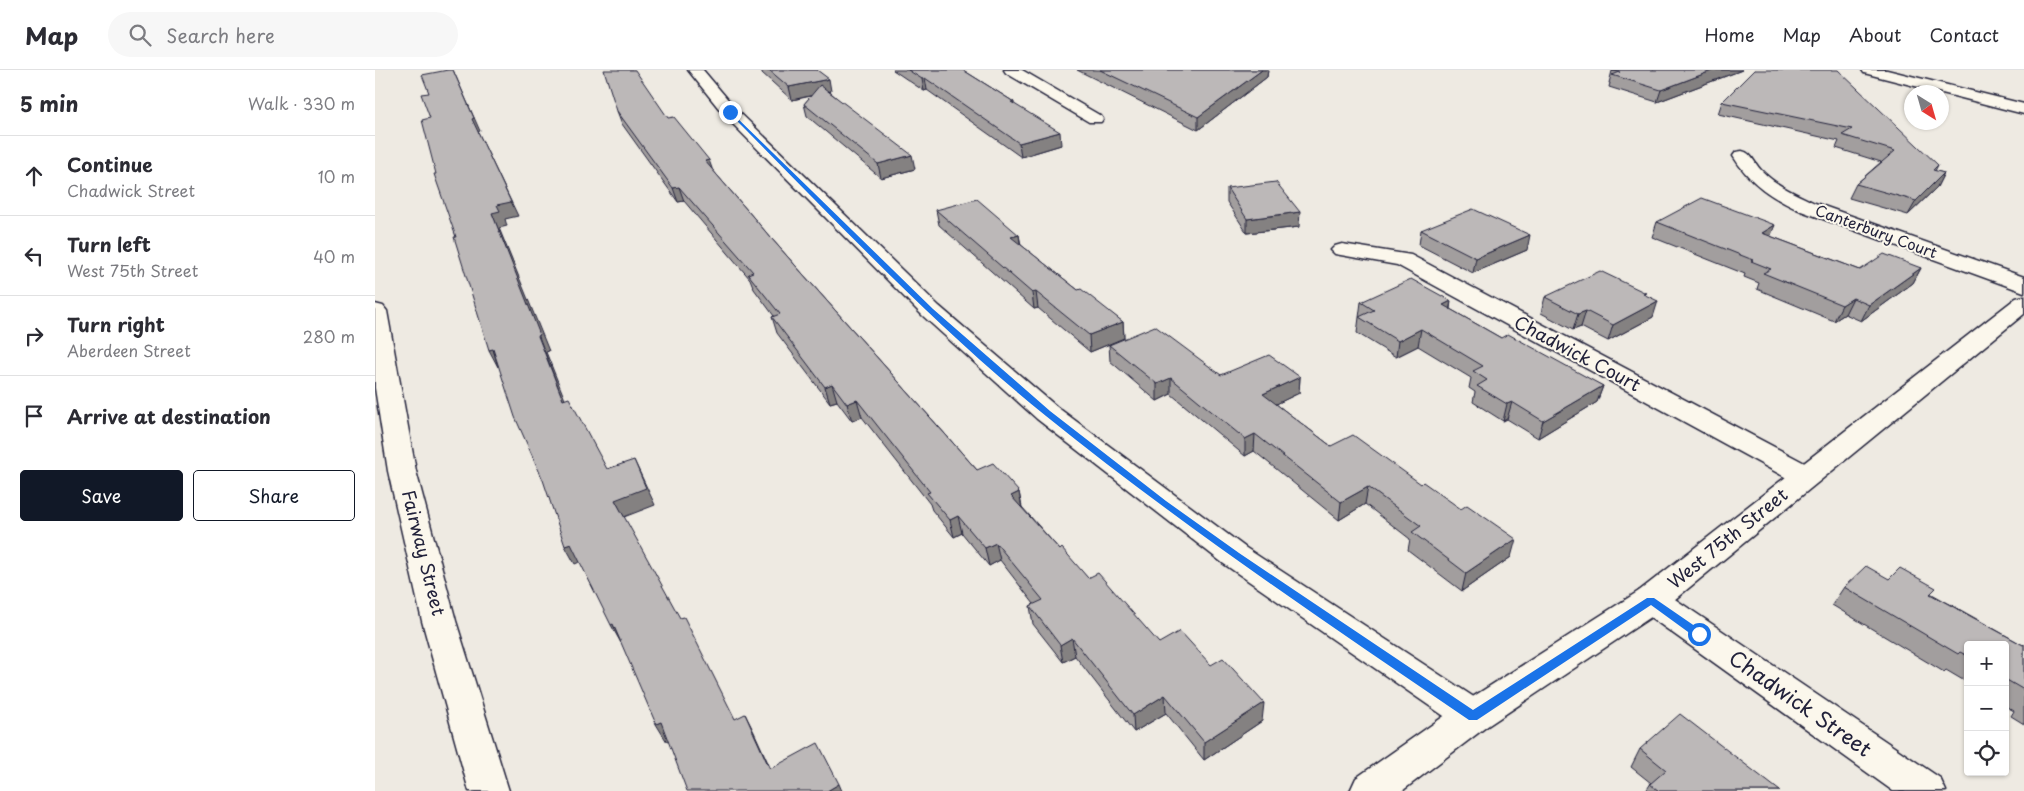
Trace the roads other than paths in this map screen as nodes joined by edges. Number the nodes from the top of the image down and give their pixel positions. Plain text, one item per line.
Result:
1 (695, 70) edge
2 (1011, 70) edge
3 (1869, 70) edge
4 (2024, 108) edge
5 (1095, 118) dead end
6 (1742, 156) dead end
7 (1343, 250) dead end
8 (2024, 285) edge
9 (2024, 303) edge
10 (375, 311) edge
11 (1806, 476) junction
12 (1651, 600) junction
13 (1473, 716) junction
14 (489, 791) edge
15 (1370, 791) edge
16 (1926, 791) edge

1 - 13 street
2 - 5 street
3 - 4 street
6 - 8 street, Canterbury Court
7 - 11 street, Chadwick Court
9 - 11 street, West 75th Street
10 - 14 street, Fairway Street
11 - 12 street, West 75th Street
12 - 13 street, West 75th Street
12 - 16 street, Chadwick Street
13 - 15 street, West 75th Street

